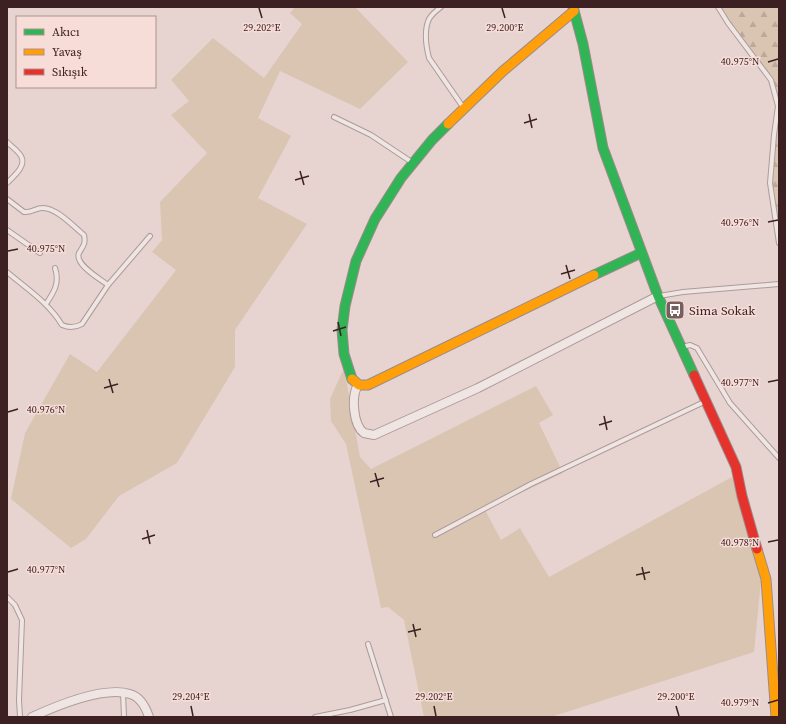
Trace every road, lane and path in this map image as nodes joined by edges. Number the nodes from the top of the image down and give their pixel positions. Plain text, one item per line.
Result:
1 (441, 7) edge
2 (718, 7) edge
3 (574, 9) edge
4 (464, 109) junction
5 (334, 117) dead end
6 (7, 142) edge
7 (414, 164) junction
8 (7, 183) edge
9 (7, 199) edge
10 (7, 230) edge
11 (150, 236) dead end
12 (779, 243) edge
13 (40, 253) dead end
14 (641, 253) junction
15 (55, 268) dead end
16 (7, 272) edge
17 (779, 284) edge
18 (108, 285) junction
19 (658, 296) junction
20 (46, 304) junction
21 (681, 347) junction
22 (358, 385) junction
23 (706, 401) junction
24 (779, 458) edge
25 (435, 535) dead end
26 (7, 597) edge
27 (368, 644) dead end
28 (123, 693) junction
29 (386, 700) junction
30 (20, 717) edge
31 (32, 717) edge
32 (124, 717) edge
33 (149, 717) edge
34 (315, 717) edge
35 (391, 717) edge
36 (776, 717) edge

1 - 4 lane
2 - 12 lane
3 - 4 street
3 - 14 street
4 - 7 street
5 - 7 lane
6 - 8 lane
7 - 22 street
9 - 18 lane
10 - 13 lane
11 - 18 lane
14 - 19 street
14 - 22 street
15 - 20 lane
16 - 20 lane
17 - 19 lane
18 - 20 lane
19 - 21 street
19 - 22 street
21 - 23 street
21 - 24 lane
23 - 25 lane
23 - 36 street
26 - 30 lane
27 - 29 lane
28 - 31 street
28 - 32 lane
28 - 33 street
29 - 34 lane
29 - 35 lane

